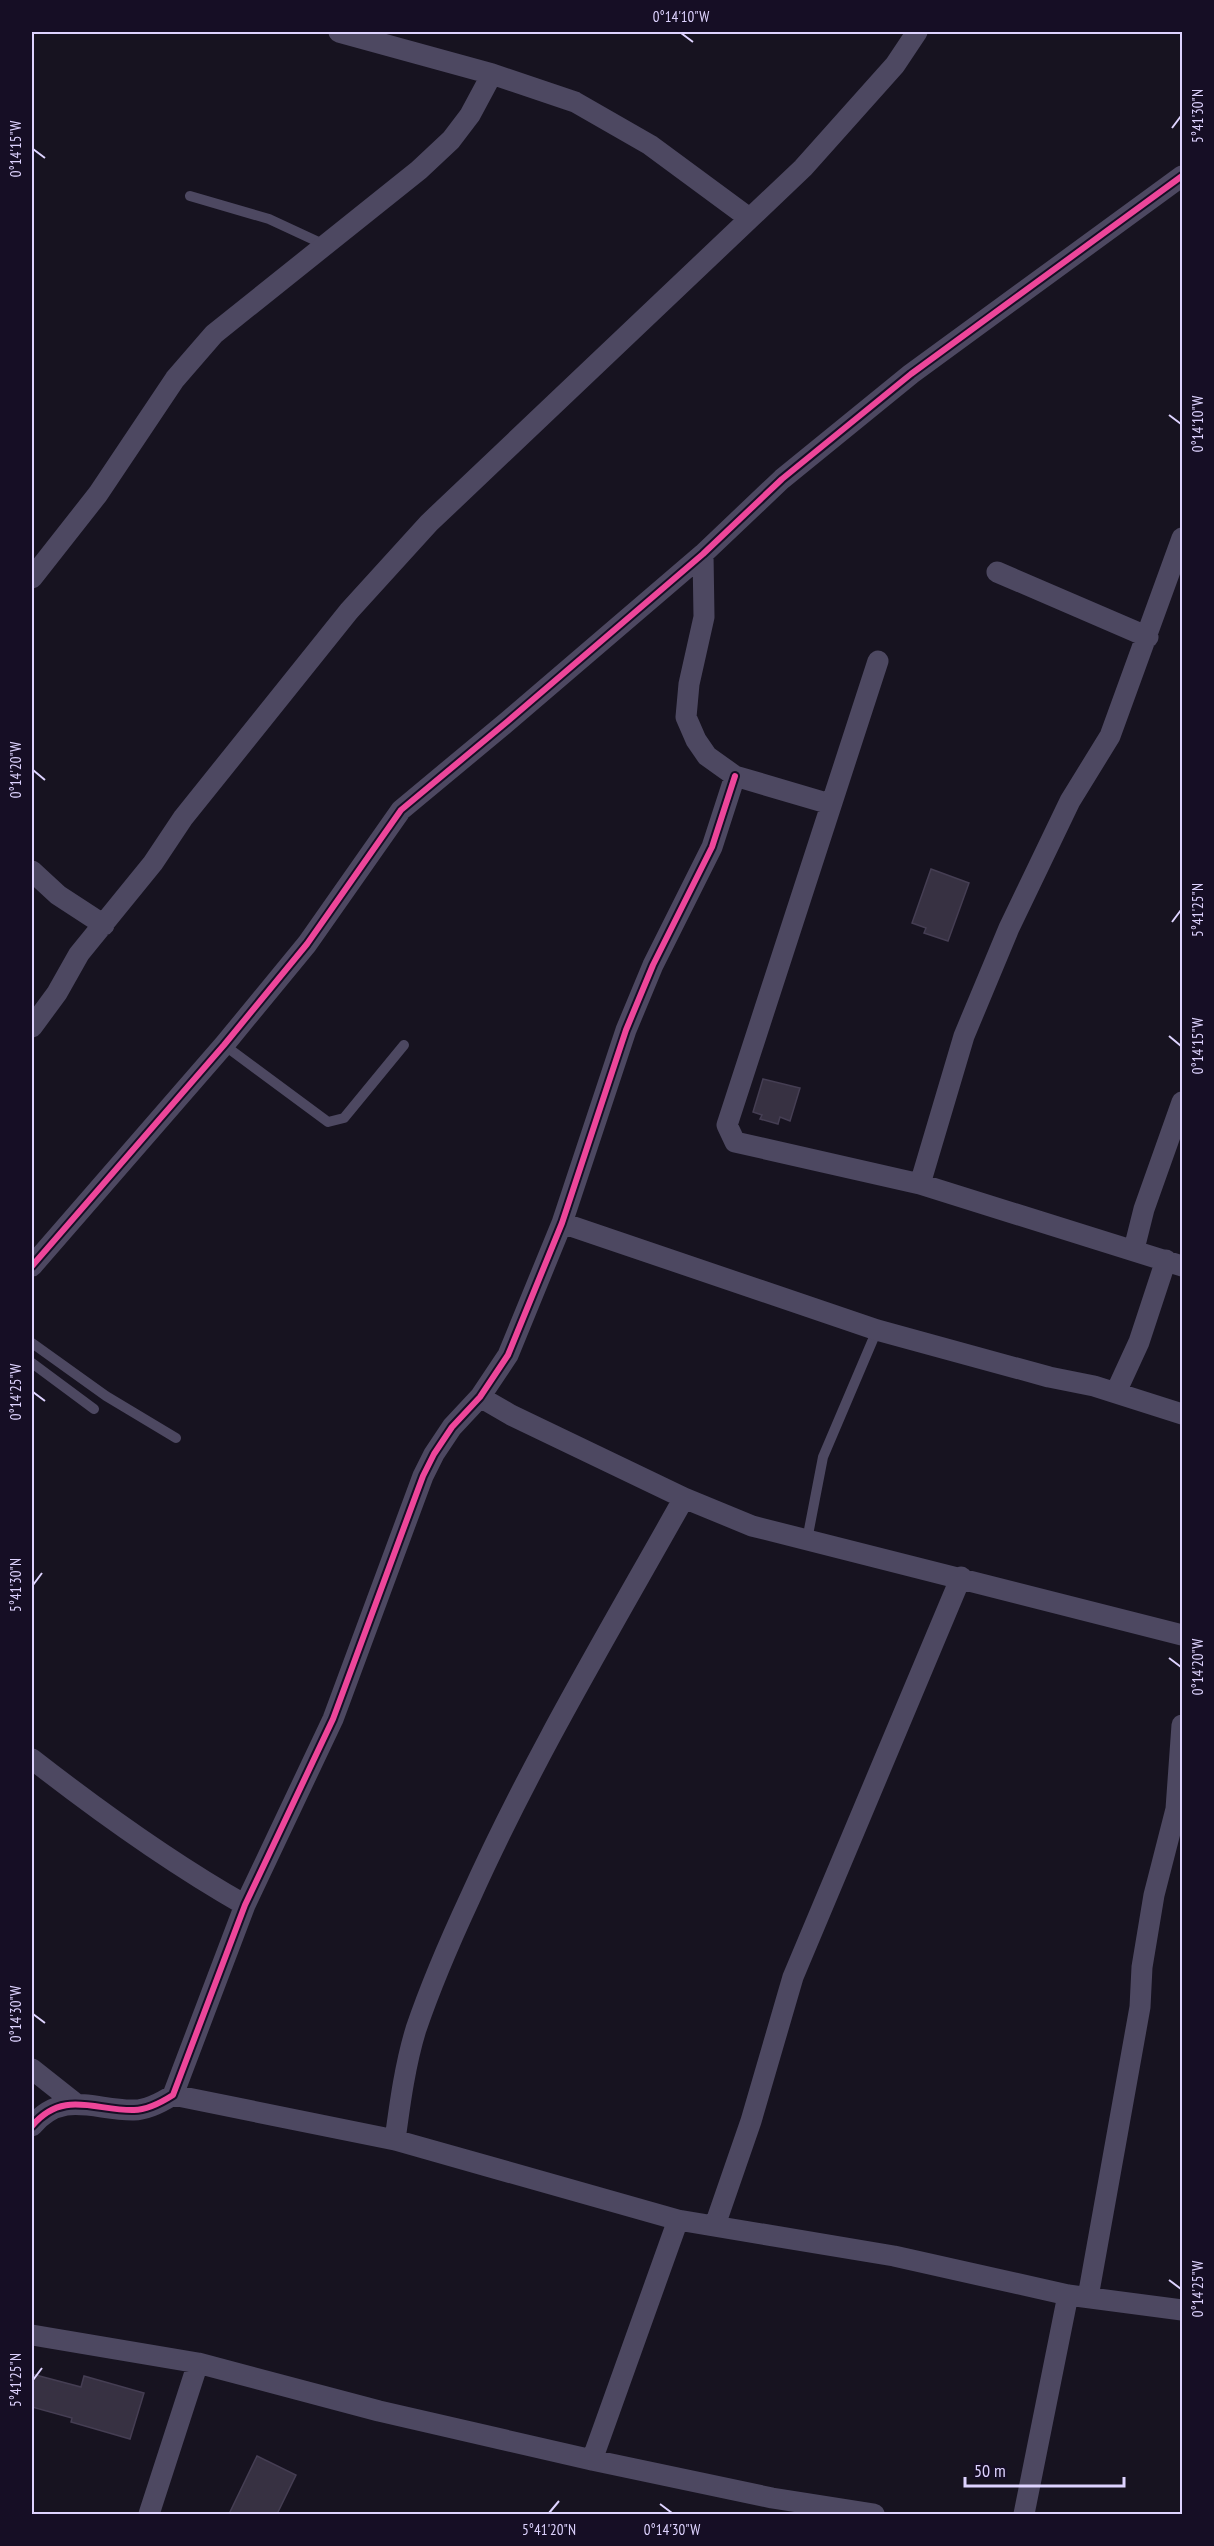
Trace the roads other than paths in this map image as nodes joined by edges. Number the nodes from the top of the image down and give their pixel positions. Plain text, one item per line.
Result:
1 (339, 32) edge
2 (917, 32) edge
3 (492, 74) junction
4 (1182, 177) edge
5 (190, 195) dead end
6 (749, 218) junction
7 (325, 245) junction
8 (1182, 538) edge
9 (703, 554) junction
10 (997, 572) dead end
11 (32, 578) edge
12 (1148, 637) junction
13 (878, 661) dead end
14 (735, 776) junction
15 (830, 804) junction
16 (32, 871) edge
17 (104, 925) junction
18 (32, 1027) edge
19 (224, 1045) junction
20 (404, 1045) dead end
21 (1182, 1102) edge
22 (920, 1184) junction
23 (562, 1223) junction
24 (39, 1244) edge
25 (1134, 1249) junction
26 (1174, 1263) edge
27 (32, 1266) edge
28 (877, 1330) junction
29 (32, 1343) edge
30 (32, 1363) edge
31 (1116, 1392) junction
32 (480, 1396) junction
33 (94, 1409) dead end
34 (1182, 1414) edge
35 (176, 1438) dead end
36 (684, 1498) junction
37 (807, 1540) junction
38 (961, 1577) junction
39 (1182, 1635) edge
40 (1182, 1725) edge
41 (32, 1760) edge
42 (245, 1905) junction
43 (32, 2069) edge
44 (173, 2095) junction
45 (75, 2103) junction
46 (32, 2126) edge
47 (395, 2140) junction
48 (678, 2220) junction
49 (715, 2225) junction
50 (1078, 2296) junction
51 (1182, 2310) edge
52 (32, 2335) edge
53 (198, 2363) junction
54 (592, 2460) junction
55 (770, 2506) edge
56 (149, 2514) edge
57 (874, 2514) edge
58 (1024, 2514) edge

1 - 3 street
2 - 6 street
3 - 6 street
3 - 7 street
4 - 9 street
5 - 7 lane
6 - 17 street
7 - 11 street
8 - 12 street
9 - 14 street
9 - 19 street
10 - 12 street
12 - 22 street
13 - 15 street
14 - 15 street
14 - 23 street
15 - 22 street
16 - 17 street
17 - 18 street
19 - 20 lane
19 - 24 street
21 - 25 street
22 - 25 street
23 - 28 street
23 - 32 street
24 - 27 street
25 - 26 street
26 - 31 street
28 - 31 street
28 - 37 lane
29 - 35 lane
30 - 33 lane
31 - 34 street
32 - 36 street
32 - 42 street
36 - 37 street
36 - 47 street
37 - 38 street
38 - 39 street
38 - 49 street
40 - 50 street
41 - 42 street
42 - 44 street
43 - 45 street
44 - 45 street
44 - 47 street
45 - 46 street
47 - 48 street
48 - 49 street
48 - 54 street
49 - 50 street
50 - 51 street
50 - 58 street
52 - 53 street
53 - 54 street
53 - 56 street
54 - 55 street
55 - 57 street

